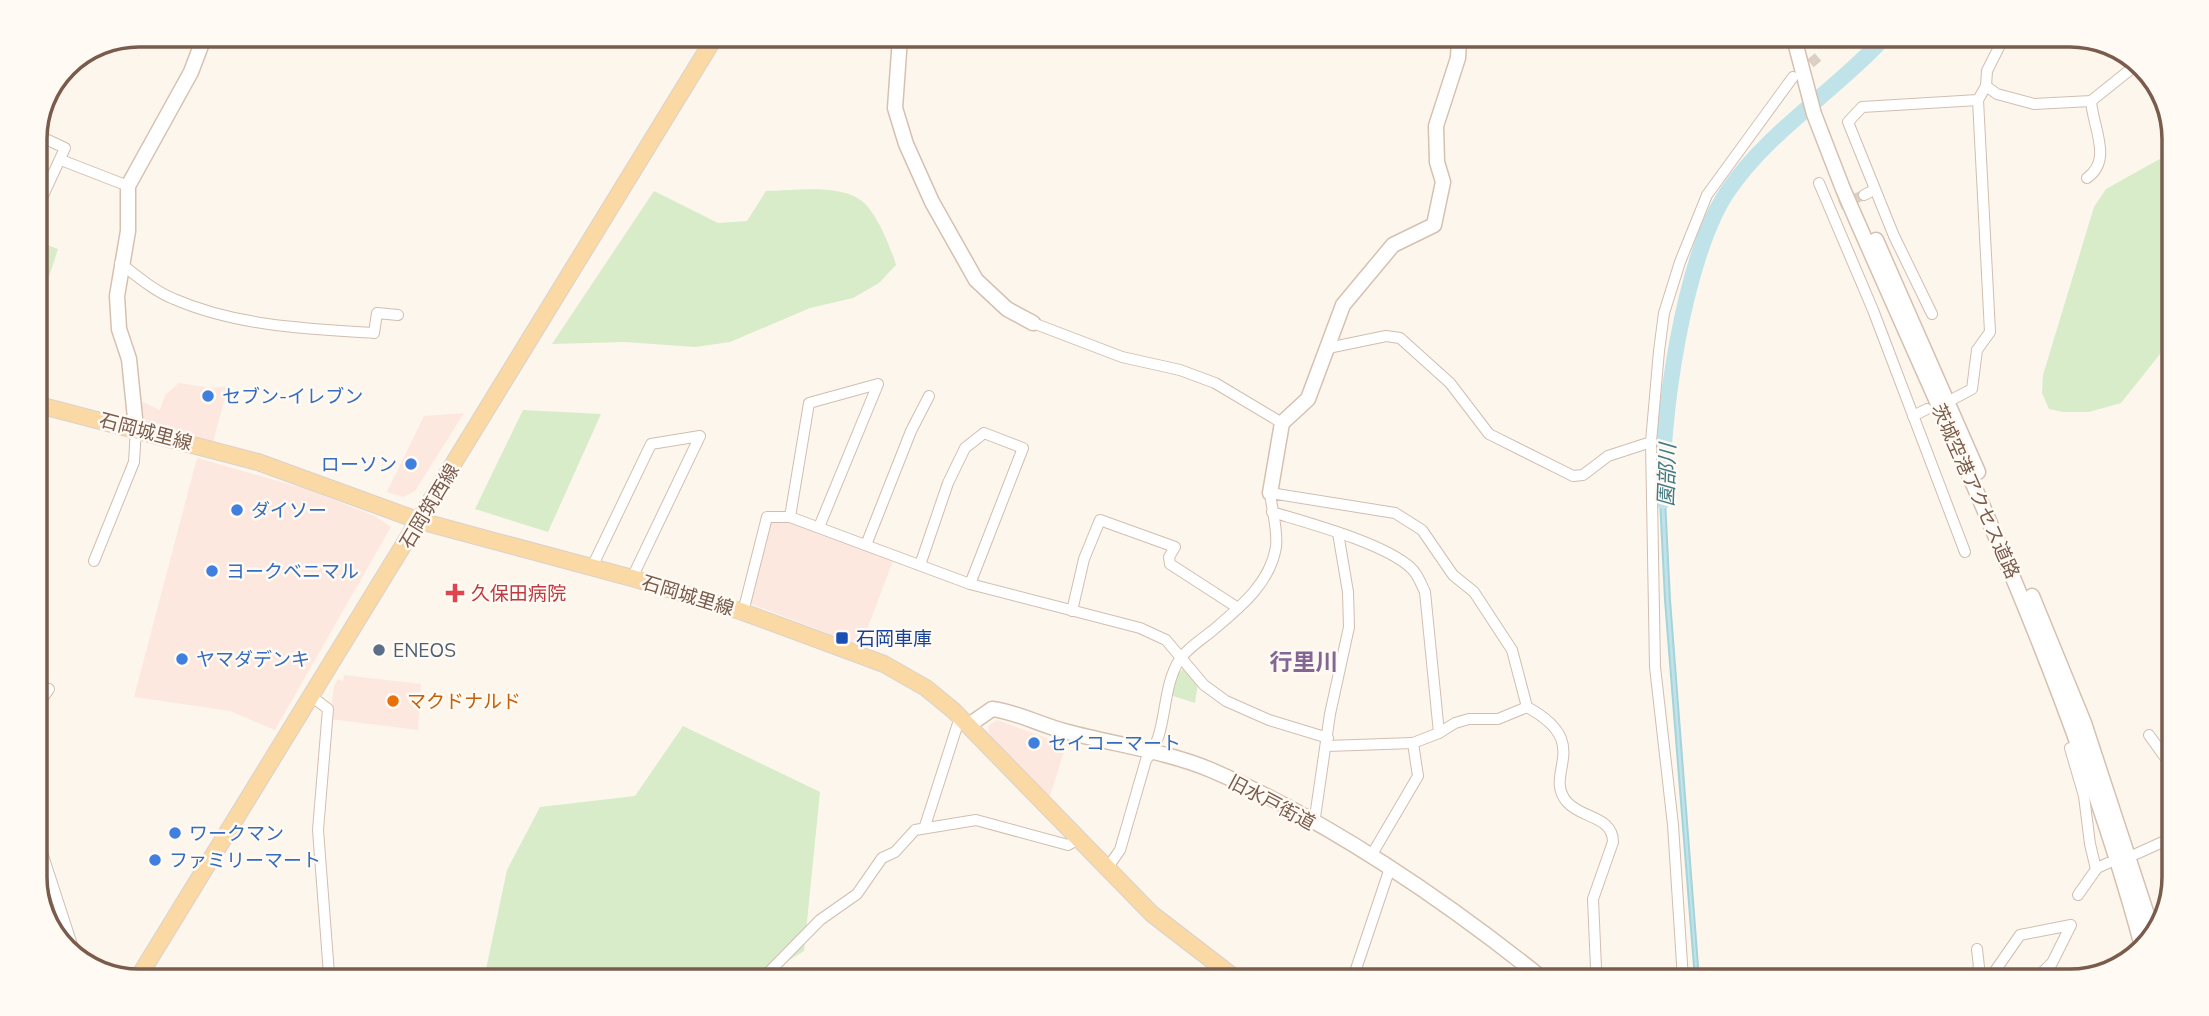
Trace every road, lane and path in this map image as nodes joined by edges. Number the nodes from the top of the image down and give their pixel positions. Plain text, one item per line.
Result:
1 (200, 47) edge
2 (709, 47) edge
3 (899, 47) edge
4 (1459, 47) edge
5 (1796, 47) edge
6 (1805, 47) edge
7 (1999, 47) edge
8 (2130, 70) edge
9 (1803, 78) junction
10 (1986, 86) junction
11 (1978, 100) junction
12 (2091, 101) junction
13 (1818, 110) junction
14 (47, 140) edge
15 (61, 160) junction
16 (2087, 178) dead end
17 (1819, 183) dead end
18 (128, 186) junction
19 (47, 189) edge
20 (120, 263) junction
21 (1932, 314) dead end
22 (398, 315) dead end
23 (1033, 323) joint
24 (1328, 348) junction
25 (929, 396) dead end
26 (1955, 398) dead end
27 (47, 407) edge
28 (1927, 409) dead end
29 (1913, 416) junction
30 (1282, 423) junction
31 (136, 428) junction
32 (1651, 442) junction
33 (1270, 493) junction
34 (1272, 512) junction
35 (790, 517) junction
36 (420, 521) junction
37 (819, 527) junction
38 (1338, 533) junction
39 (866, 545) junction
40 (1965, 552) dead end
41 (94, 561) dead end
42 (920, 565) junction
43 (592, 567) junction
44 (632, 578) junction
45 (970, 584) junction
46 (1238, 608) junction
47 (1072, 611) junction
48 (743, 612) junction
49 (1181, 657) junction
50 (49, 689) dead end
51 (47, 692) edge
52 (311, 696) junction
53 (1527, 707) junction
54 (965, 721) junction
55 (1439, 733) junction
56 (2149, 735) dead end
57 (1328, 742) junction
58 (1413, 743) junction
59 (2070, 748) dead end
60 (2162, 752) edge
61 (1152, 753) junction
62 (1314, 824) junction
63 (925, 827) junction
64 (1077, 840) junction
65 (2162, 842) edge
66 (2136, 854) dead end
67 (1371, 856) junction
68 (2108, 863) dead end
69 (47, 868) edge
70 (1390, 868) junction
71 (2096, 869) junction
72 (1106, 870) junction
73 (2078, 895) dead end
74 (2150, 922) edge
75 (69, 937) edge
76 (2139, 937) edge
77 (1978, 949) dead end
78 (143, 969) edge
79 (329, 969) edge
80 (772, 969) edge
81 (1222, 969) edge
82 (1356, 969) edge
83 (1529, 969) edge
84 (1596, 969) edge
85 (1682, 969) edge
86 (1978, 969) edge
87 (1996, 969) edge
88 (2046, 969) edge

1 - 18 street
2 - 36 main road, 石岡筑西線
3 - 23 street
4 - 24 street
5 - 9 street, 茨城空港アクセス道路
6 - 9 street, 茨城空港アクセス道路
7 - 10 street
8 - 12 street
9 - 13 street, 茨城空港アクセス道路
9 - 32 street
10 - 11 street
10 - 12 street
11 - 21 street
11 - 26 street
12 - 16 street
13 - 74 street, 茨城空港アクセス道路
13 - 76 street, 茨城空港アクセス道路
14 - 15 street
15 - 18 street
15 - 19 street
17 - 29 street
18 - 20 street
20 - 22 street
20 - 31 street
23 - 30 street
24 - 30 street
24 - 32 street
25 - 39 street
27 - 31 main road, 石岡城里線
28 - 29 street
29 - 40 street
30 - 33 street
31 - 36 main road, 石岡城里線
31 - 41 street
32 - 85 street
33 - 34 street
33 - 53 street
34 - 38 street
34 - 46 street
35 - 37 street
35 - 37 street
35 - 48 street
36 - 43 main road, 石岡城里線
36 - 52 main road, 石岡筑西線
37 - 39 street
38 - 55 street
38 - 57 street
39 - 42 street
42 - 45 street
42 - 45 street
43 - 44 main road, 石岡城里線
43 - 44 street
44 - 48 main road, 石岡城里線
45 - 47 street
46 - 47 street
46 - 49 street
47 - 49 street
48 - 54 main road, 石岡城里線
49 - 57 street
49 - 61 street
50 - 51 street
52 - 78 main road, 石岡筑西線
52 - 79 street
53 - 55 street
53 - 84 street
54 - 61 street, 旧水戸街道
54 - 63 street
54 - 64 main road, 石岡城里線
55 - 58 street
56 - 60 street
57 - 58 street
57 - 62 street
58 - 67 street
59 - 71 street
61 - 62 street, 旧水戸街道
61 - 72 street
62 - 67 street, 旧水戸街道
63 - 64 street
63 - 80 street
64 - 72 main road, 石岡城里線
65 - 66 street
67 - 70 street, 旧水戸街道
68 - 71 street
69 - 75 street
70 - 82 street
70 - 83 street, 旧水戸街道
71 - 73 street
72 - 81 main road, 石岡城里線
77 - 86 street
87 - 88 street

